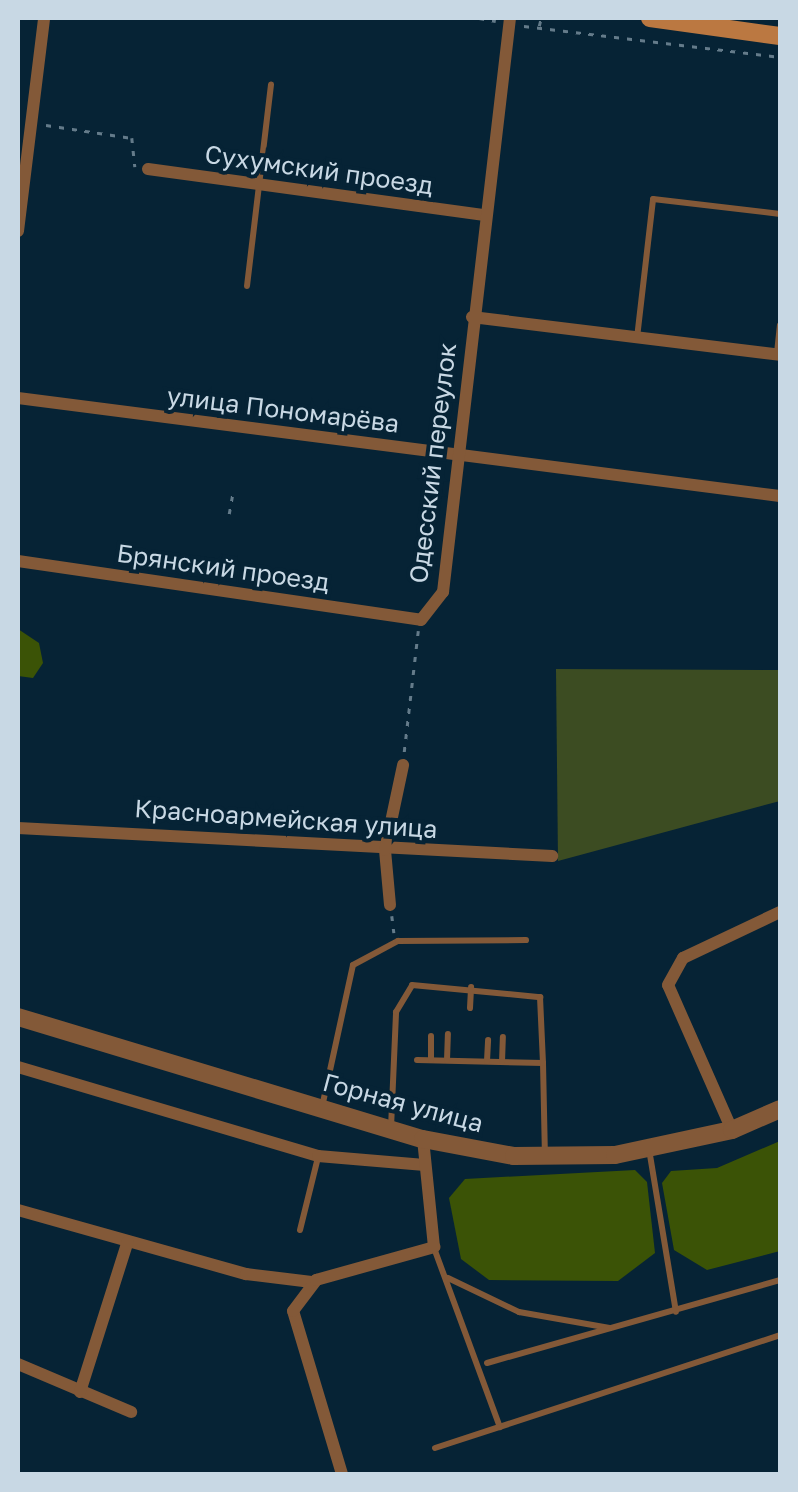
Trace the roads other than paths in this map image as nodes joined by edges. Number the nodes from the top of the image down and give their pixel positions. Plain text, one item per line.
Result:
1 (44, 18) edge
2 (510, 18) edge
3 (650, 18) edge
4 (780, 36) edge
5 (271, 84) dead end
6 (22, 159) edge
7 (148, 168) road end
8 (259, 184) junction
9 (780, 214) edge
10 (483, 215) junction
11 (18, 231) edge
12 (247, 286) dead end
13 (472, 317) junction
14 (780, 325) edge
15 (637, 338) junction
16 (779, 355) edge
17 (18, 398) edge
18 (458, 455) junction
19 (780, 496) edge
20 (18, 561) edge
21 (421, 620) joint
22 (403, 765) road end
23 (18, 828) edge
24 (385, 850) junction
25 (552, 856) dead end
26 (390, 905) road end
27 (780, 912) edge
28 (526, 940) dead end
29 (471, 987) junction
30 (470, 1008) dead end
31 (18, 1017) edge
32 (448, 1034) dead end
33 (431, 1036) dead end
34 (503, 1037) dead end
35 (488, 1040) dead end
36 (417, 1060) dead end
37 (431, 1060) junction
38 (447, 1060) junction
39 (487, 1062) junction
40 (502, 1062) junction
41 (544, 1063) junction
42 (18, 1066) edge
43 (322, 1108) junction
44 (780, 1108) edge
45 (391, 1129) junction
46 (732, 1130) junction
47 (423, 1139) junction
48 (649, 1148) junction
49 (318, 1156) junction
50 (544, 1156) junction
51 (424, 1165) junction
52 (18, 1210) edge
53 (300, 1230) dead end
54 (128, 1241) junction
55 (434, 1247) junction
56 (444, 1274) junction
57 (780, 1280) edge
58 (312, 1282) junction
59 (676, 1312) junction
60 (616, 1328) junction
61 (780, 1335) edge
62 (18, 1364) edge
63 (487, 1364) dead end
64 (80, 1392) junction
65 (131, 1412) dead end
66 (500, 1427) junction
67 (435, 1448) dead end
68 (342, 1474) edge

1 - 6 street
2 - 10 street, Одесский переулок
3 - 4 main road
5 - 8 lane
6 - 11 street
7 - 8 street, Сухумский проезд
8 - 10 street, Сухумский проезд
8 - 12 lane
9 - 15 lane
10 - 13 street, Одесский переулок
13 - 15 street
13 - 18 street, Одесский переулок
14 - 16 lane
15 - 16 street
17 - 18 street, улица Пономарёва
18 - 19 street, улица Пономарёва
18 - 21 street, Одесский переулок
20 - 21 street, Брянский проезд
22 - 24 street
23 - 24 street, Красноармейская улица
24 - 25 street, Красноармейская улица
24 - 26 street
27 - 46 street
28 - 43 lane
29 - 30 lane
29 - 41 lane
29 - 45 lane
31 - 43 street, Горная улица
32 - 38 lane
33 - 37 lane
34 - 40 lane
35 - 39 lane
36 - 37 lane
37 - 38 lane
38 - 39 lane
39 - 40 lane
40 - 41 lane
41 - 50 lane
42 - 49 street
43 - 45 street, Горная улица
44 - 46 street, Горная улица
45 - 47 street, Горная улица
46 - 48 street, Горная улица
47 - 50 street, Горная улица
47 - 51 street
48 - 50 street, Горная улица
48 - 59 lane
49 - 51 street
49 - 53 lane
51 - 55 street
52 - 54 street
54 - 58 street
54 - 64 street
55 - 56 lane
55 - 58 street
56 - 60 lane
56 - 66 lane
57 - 59 lane
58 - 68 street
59 - 60 lane
60 - 63 lane
61 - 66 lane
62 - 64 street
64 - 65 street
66 - 67 lane

